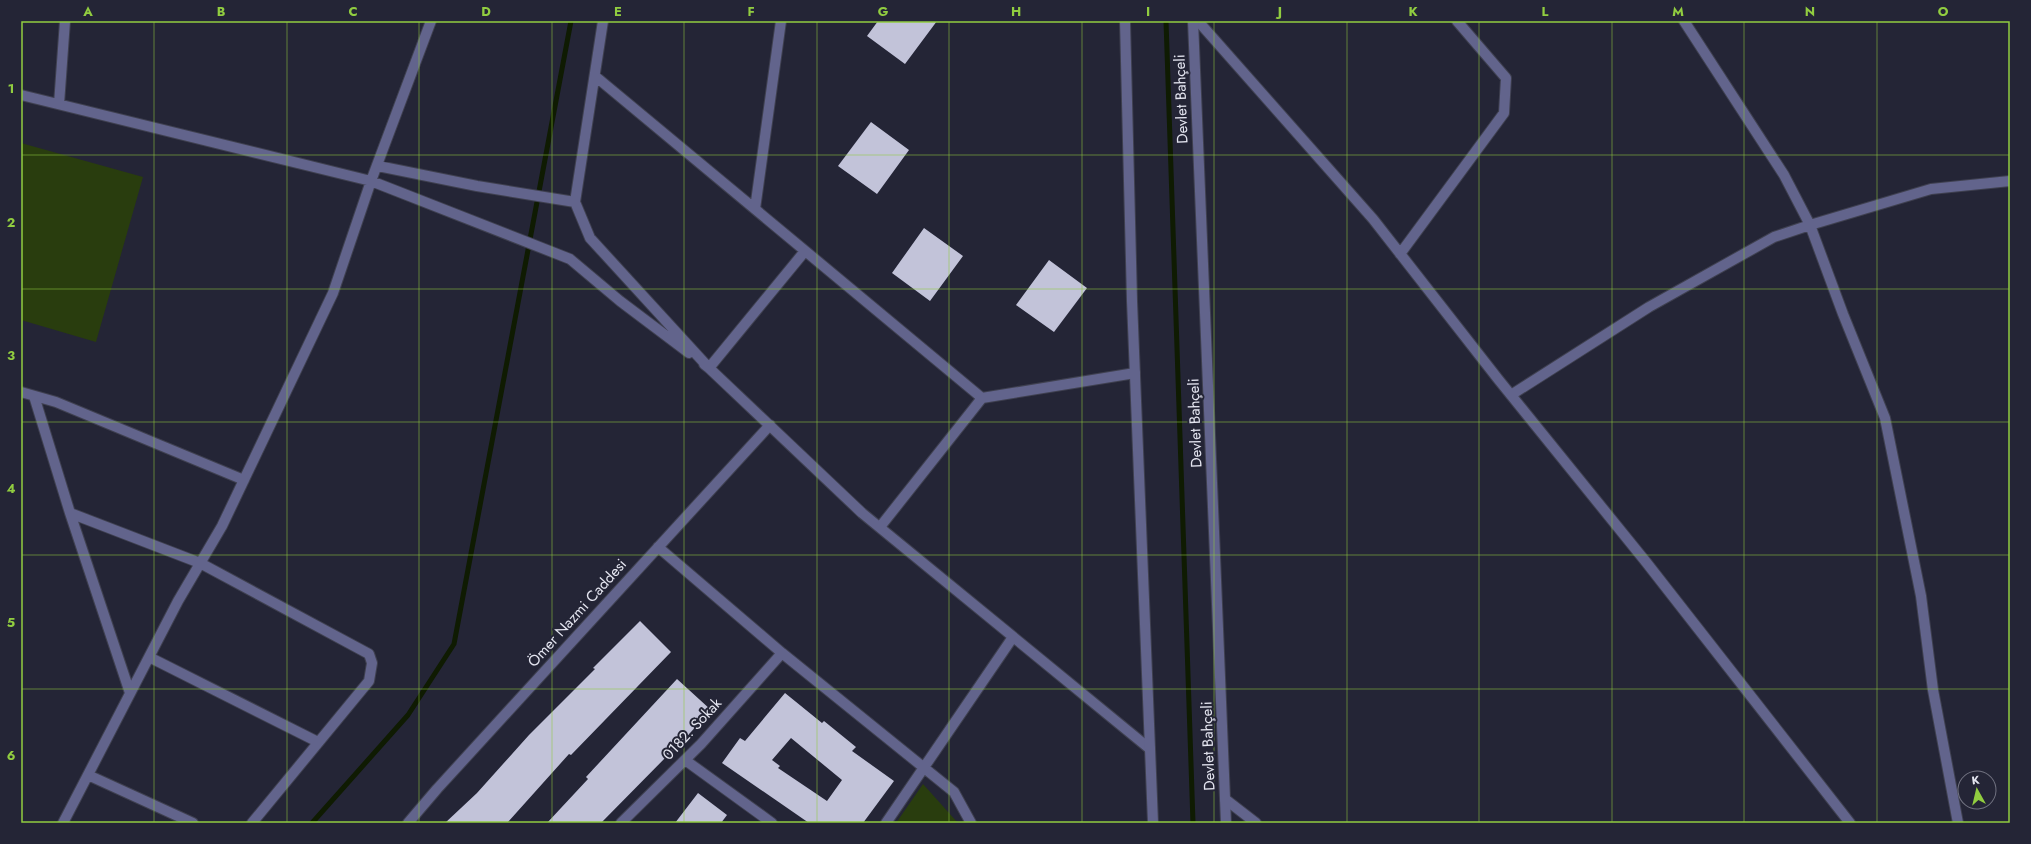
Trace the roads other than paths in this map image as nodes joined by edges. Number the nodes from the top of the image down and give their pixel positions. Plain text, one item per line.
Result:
1 (65, 21) edge
2 (431, 21) edge
3 (603, 21) edge
4 (780, 21) edge
5 (1125, 21) edge
6 (1193, 21) edge
7 (1198, 21) edge
8 (1457, 21) edge
9 (1684, 21) edge
10 (595, 76) junction
11 (21, 95) edge
12 (59, 104) junction
13 (378, 166) junction
14 (371, 181) junction
15 (2010, 181) edge
16 (575, 202) junction
17 (755, 209) junction
18 (1810, 225) junction
19 (805, 251) junction
20 (1400, 254) junction
21 (709, 368) junction
22 (1135, 373) junction
23 (21, 392) edge
24 (1511, 395) junction
25 (34, 396) junction
26 (982, 398) junction
27 (770, 425) junction
28 (244, 480) junction
29 (70, 513) junction
30 (880, 527) junction
31 (658, 547) junction
32 (200, 563) junction
33 (1013, 637) junction
34 (782, 653) junction
35 (149, 657) junction
36 (130, 693) junction
37 (318, 742) junction
38 (1150, 749) junction
39 (685, 760) junction
40 (924, 768) junction
41 (88, 775) junction
42 (1226, 799) junction
43 (63, 823) edge
44 (193, 823) edge
45 (252, 823) edge
46 (408, 823) edge
47 (621, 823) edge
48 (772, 823) edge
49 (886, 823) edge
50 (971, 823) edge
51 (1153, 823) edge
52 (1226, 823) edge
53 (1256, 823) edge
54 (1850, 823) edge
55 (1958, 823) edge

1 - 12 street
2 - 13 street
3 - 10 street
4 - 17 street
5 - 22 street
6 - 42 street, Devlet Bahçeli
7 - 20 street
8 - 20 street
9 - 18 street
10 - 16 street
10 - 17 street
11 - 12 street
12 - 14 street
13 - 14 street
13 - 16 street
14 - 21 street
14 - 28 street
15 - 18 street
16 - 21 street
17 - 19 street
18 - 24 street
18 - 55 street
19 - 21 street
19 - 26 street
20 - 24 street
21 - 27 street
22 - 26 street
22 - 38 street
23 - 25 street
24 - 54 street
25 - 28 street
25 - 29 street
26 - 30 street
27 - 30 street
27 - 31 street, Ömer Nazmi Caddesi
28 - 32 street
29 - 32 street
29 - 36 street
30 - 33 street
31 - 34 street
31 - 46 street, Ömer Nazmi Caddesi
32 - 35 street
32 - 37 street
33 - 38 street
33 - 40 street
34 - 39 street, 0182. Sokak
34 - 40 street
35 - 36 street
35 - 37 street
36 - 41 street
37 - 45 street
38 - 51 street
39 - 47 street, 0182. Sokak
39 - 48 street
40 - 49 street
40 - 50 street
41 - 43 street
41 - 44 street
42 - 52 street, Devlet Bahçeli
42 - 53 street

